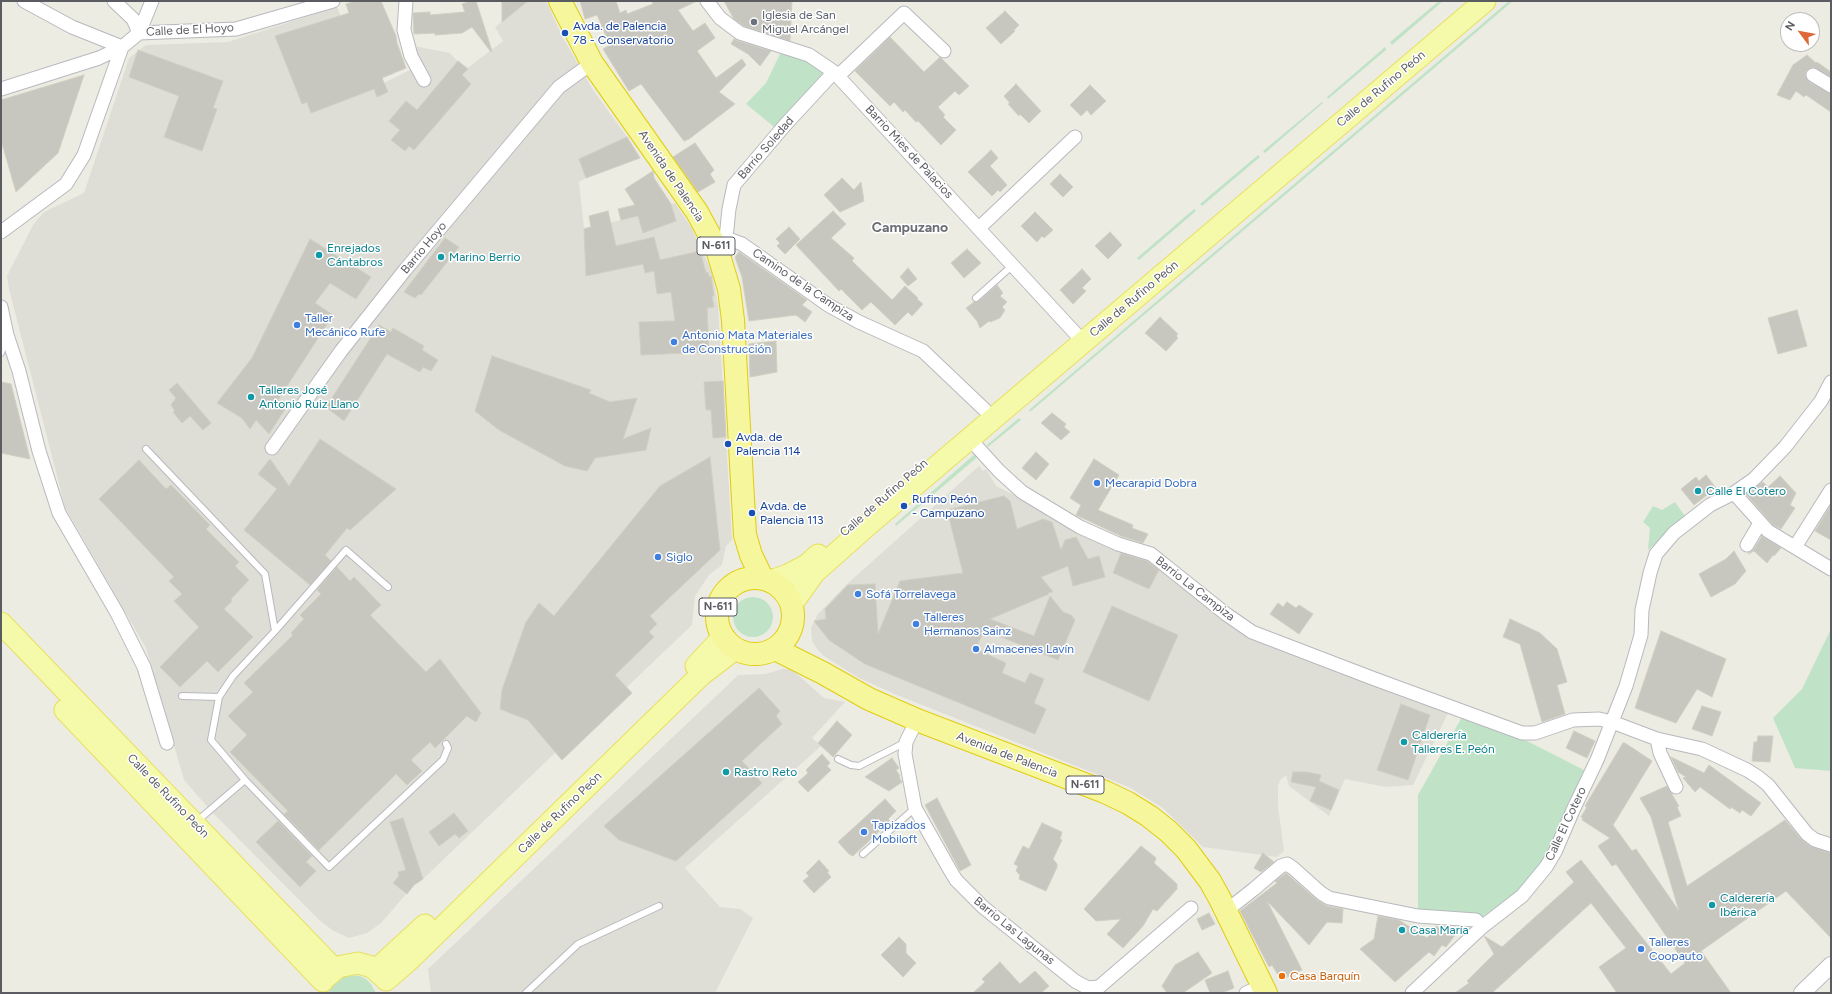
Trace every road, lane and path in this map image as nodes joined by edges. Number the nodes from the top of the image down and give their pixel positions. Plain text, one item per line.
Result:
1 (24, 1) edge
2 (114, 1) edge
3 (152, 1) edge
4 (333, 1) edge
5 (406, 1) edge
6 (560, 1) edge
7 (707, 1) edge
8 (1466, 1) edge
9 (1485, 1) edge
10 (139, 33) junction
11 (122, 47) junction
12 (944, 52) dead end
13 (592, 63) junction
14 (836, 74) junction
15 (1813, 75) dead end
16 (424, 80) dead end
17 (1831, 86) edge
18 (1, 89) edge
19 (1075, 137) dead end
20 (979, 228) junction
21 (1, 232) edge
22 (720, 239) junction
23 (1013, 265) junction
24 (976, 298) dead end
25 (1, 307) edge
26 (1076, 334) junction
27 (7, 335) junction
28 (1, 353) edge
29 (1831, 382) edge
30 (985, 410) junction
31 (969, 438) junction
32 (272, 448) dead end
33 (146, 449) dead end
34 (1831, 490) edge
35 (1734, 493) junction
36 (1760, 523) junction
37 (745, 536) junction
38 (1747, 545) dead end
39 (1795, 548) junction
40 (1831, 569) edge
41 (766, 579) junction
42 (736, 582) junction
43 (388, 586) dead end
44 (792, 604) junction
45 (1, 623) edge
46 (275, 631) junction
47 (790, 632) junction
48 (1, 643) edge
49 (729, 643) junction
50 (775, 649) junction
51 (823, 672) junction
52 (182, 696) dead end
53 (219, 697) junction
54 (917, 720) junction
55 (1612, 722) junction
56 (1657, 739) junction
57 (906, 742) junction
58 (168, 744) dead end
59 (446, 744) dead end
60 (838, 759) dead end
61 (244, 780) junction
62 (1676, 787) dead end
63 (916, 808) junction
64 (195, 823) junction
65 (1831, 845) edge
66 (863, 854) dead end
67 (659, 906) dead end
68 (1191, 908) dead end
69 (1226, 911) junction
70 (1482, 927) junction
71 (1831, 965) edge
72 (325, 981) edge
73 (385, 981) edge
74 (1258, 991) edge
75 (1805, 992) edge
76 (526, 993) edge
77 (1412, 993) edge

1 - 11 street
2 - 10 street
3 - 10 street
4 - 10 street, Calle de El Hoyo
5 - 16 street
6 - 13 highway, Avenida de Palencia / N-611
7 - 14 street, Barrio Mies de Palacios
8 - 26 main road, Calle de Rufino Peón
9 - 31 main road, Calle de Rufino Peón
10 - 11 street
11 - 18 street
11 - 21 street
12 - 14 street
13 - 22 highway, Avenida de Palencia / N-611
13 - 32 street, Barrio Hoyo
14 - 20 street, Barrio Mies de Palacios
14 - 22 street, Barrio Soledad
15 - 17 street
19 - 20 street
20 - 23 street, Barrio Mies de Palacios
22 - 30 street, Camino de la Campiza
22 - 37 highway, Avenida de Palencia / N-611
23 - 24 lane
23 - 26 street, Barrio Mies de Palacios
25 - 27 street
26 - 30 main road, Calle de Rufino Peón
27 - 28 lane
27 - 58 street
29 - 35 street, Calle El Cotero
30 - 41 main road, Calle de Rufino Peón
31 - 44 main road, Calle de Rufino Peón
31 - 55 street, Barrio La Campiza
33 - 46 lane
34 - 39 street
35 - 36 street
35 - 55 street, Calle El Cotero
36 - 38 street
36 - 39 street
37 - 41 highway, Avenida de Palencia / N-611
37 - 42 highway, Avenida de Palencia / N-611
39 - 40 street
41 - 42 highway, N-611
41 - 44 highway, N-611
42 - 49 highway, N-611
43 - 46 lane
44 - 47 highway
45 - 64 main road, Calle de Rufino Peón
46 - 53 lane
47 - 50 highway
47 - 51 highway, Avenida de Palencia / N-611
48 - 72 main road, Calle de Rufino Peón
49 - 50 highway
49 - 73 main road, Calle de Rufino Peón
50 - 51 highway, Avenida de Palencia / N-611
51 - 54 highway, Avenida de Palencia / N-611
52 - 53 lane
53 - 61 lane
54 - 57 street, Barrio Las Lagunas
54 - 69 highway, Avenida de Palencia / N-611
55 - 56 street
55 - 70 street, Calle El Cotero
56 - 62 street
56 - 65 street
57 - 60 lane
57 - 63 street, Barrio Las Lagunas
59 - 61 lane
61 - 64 lane
63 - 66 lane
63 - 68 street, Barrio Las Lagunas
64 - 72 main road, Calle de Rufino Peón
67 - 76 lane
69 - 70 street
69 - 74 highway, Avenida de Palencia / N-611
70 - 77 street, Calle El Cotero
71 - 75 street
72 - 73 main road

